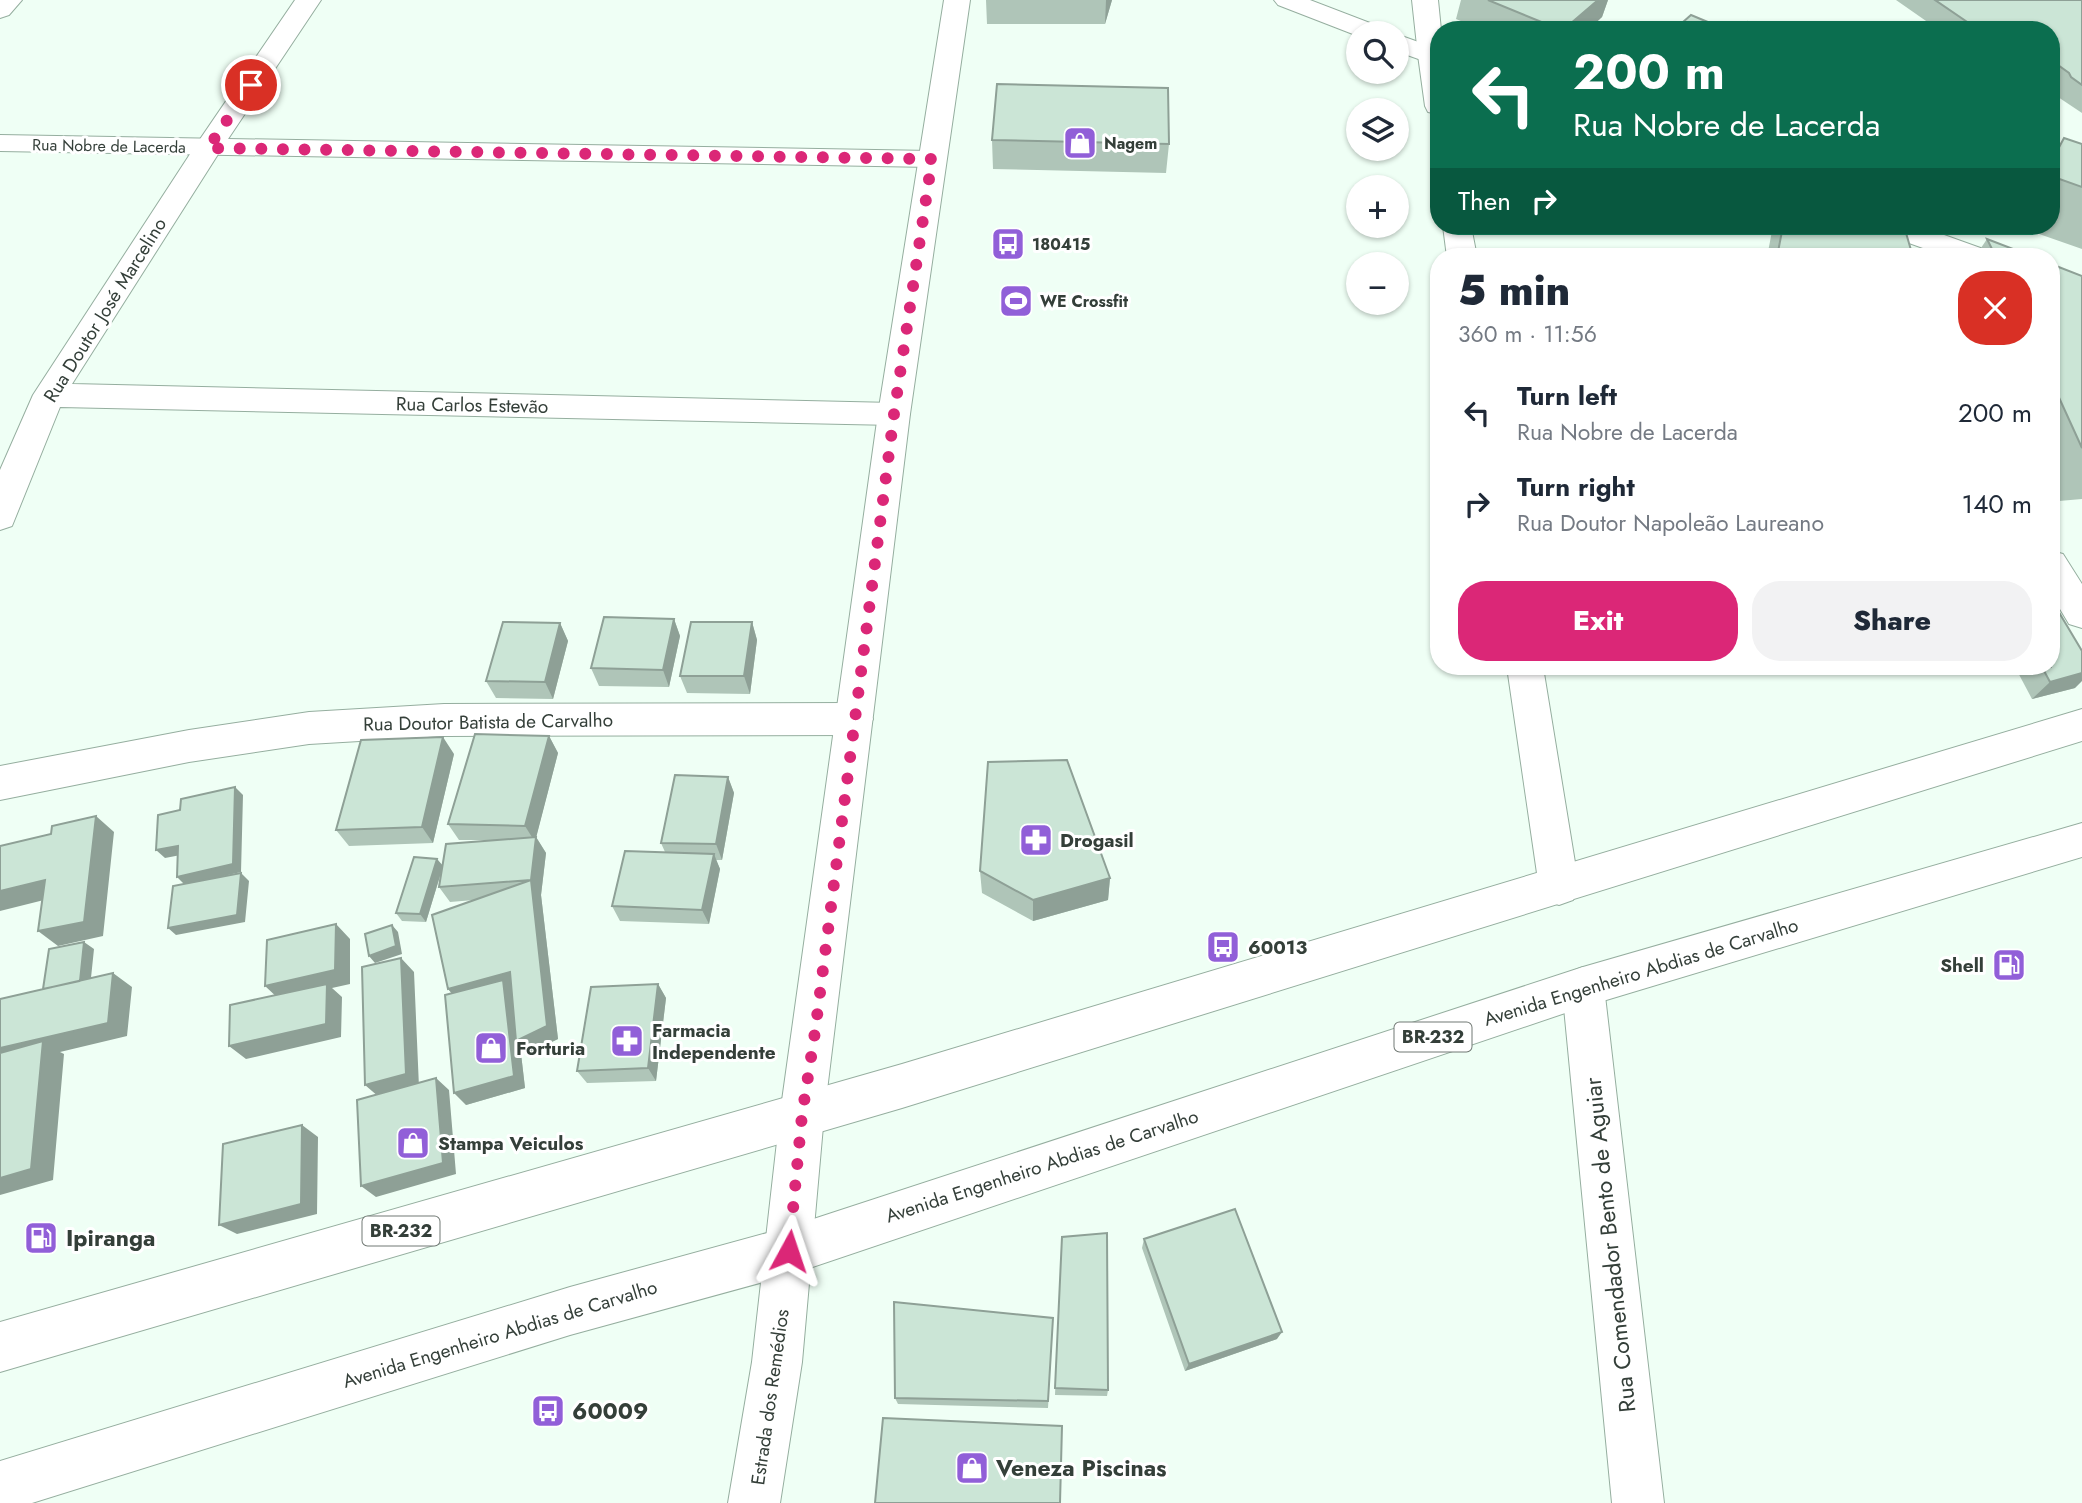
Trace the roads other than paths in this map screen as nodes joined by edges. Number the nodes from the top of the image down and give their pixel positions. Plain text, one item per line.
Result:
1 (9, 0) edge
2 (308, 0) edge
3 (957, 0) edge
4 (1287, 0) edge
5 (1425, 0) edge
6 (0, 10) edge
7 (1346, 22) edge
8 (1430, 28) edge
9 (1409, 47) edge
10 (1430, 54) edge
11 (0, 143) edge
12 (208, 148) junction
13 (932, 159) junction
14 (1907, 235) edge
15 (1931, 248) edge
16 (49, 395) junction
17 (894, 414) junction
18 (0, 517) edge
19 (2060, 579) edge
20 (2082, 614) edge
21 (1526, 675) edge
22 (854, 719) junction
23 (2082, 725) edge
24 (0, 783) edge
25 (2082, 840) edge
26 (1559, 887) junction
27 (1583, 987) junction
28 (802, 1115) junction
29 (789, 1251) junction
30 (0, 1347) edge
31 (0, 1487) edge
32 (754, 1503) edge
33 (1638, 1503) edge

1 - 6 main road
2 - 12 main road, Rua Doutor José Marcelino
3 - 13 main road, Estrada dos Remédios
4 - 7 main road
5 - 8 main road
9 - 10 main road
11 - 12 main road, Rua Nobre de Lacerda
12 - 13 main road, Rua Nobre de Lacerda
12 - 16 main road, Rua Doutor José Marcelino
13 - 17 main road, Estrada dos Remédios
14 - 15 main road
16 - 17 main road, Rua Carlos Estevão
16 - 18 main road, Rua Doutor José Marcelino
17 - 22 main road, Estrada dos Remédios
19 - 20 main road
21 - 26 main road
22 - 24 main road, Rua Doutor Batista de Carvalho
22 - 28 main road, Estrada dos Remédios
23 - 26 main road, BR-232
25 - 27 main road, Avenida Engenheiro Abdias de Carvalho / BR-232
26 - 28 main road, BR-232
27 - 29 main road, Avenida Engenheiro Abdias de Carvalho / BR-232
27 - 33 main road, Rua Comendador Bento de Aguiar
28 - 29 main road, Estrada dos Remédios
28 - 30 main road, BR-232
29 - 31 main road, Avenida Engenheiro Abdias de Carvalho / BR-232
29 - 32 main road, Estrada dos Remédios

